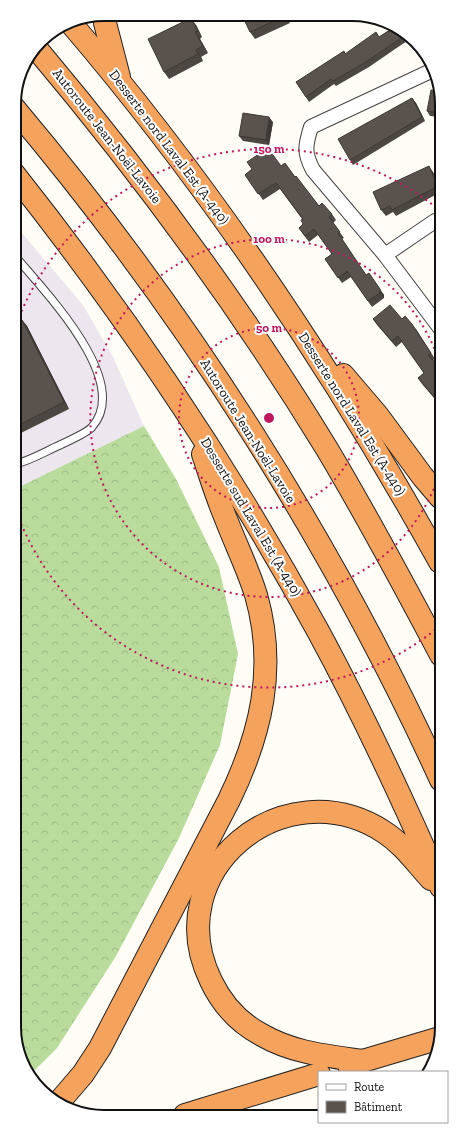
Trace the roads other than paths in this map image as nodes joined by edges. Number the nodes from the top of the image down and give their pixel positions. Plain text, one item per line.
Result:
1 (105, 21) edge
2 (74, 27) edge
3 (39, 52) edge
4 (429, 72) edge
5 (121, 84) junction
6 (21, 117) edge
7 (21, 183) edge
8 (435, 221) edge
9 (385, 255) junction
10 (21, 263) edge
11 (295, 320) junction
12 (435, 321) edge
13 (190, 417) junction
14 (21, 461) edge
15 (435, 491) edge
16 (435, 553) edge
17 (435, 643) edge
18 (435, 767) edge
19 (435, 874) edge
20 (435, 884) edge
21 (434, 1040) edge
22 (363, 1061) junction
23 (329, 1071) edge
24 (318, 1074) edge
25 (62, 1098) edge
26 (201, 1110) edge

1 - 5 highway
2 - 5 highway, Desserte nord Laval Est (A-440)
3 - 17 highway, Autoroute Jean-Noël-Lavoie
4 - 9 street
5 - 11 highway, Desserte nord Laval Est (A-440)
6 - 18 highway, Autoroute Jean-Noël-Lavoie
7 - 13 highway, Desserte sud Laval Est (A-440)
8 - 9 street
9 - 12 street
10 - 14 lane
11 - 15 highway
11 - 16 highway, Desserte nord Laval Est (A-440)
13 - 19 highway, Desserte sud Laval Est (A-440)
13 - 25 highway
20 - 22 highway
21 - 22 highway
22 - 23 highway
24 - 26 highway

